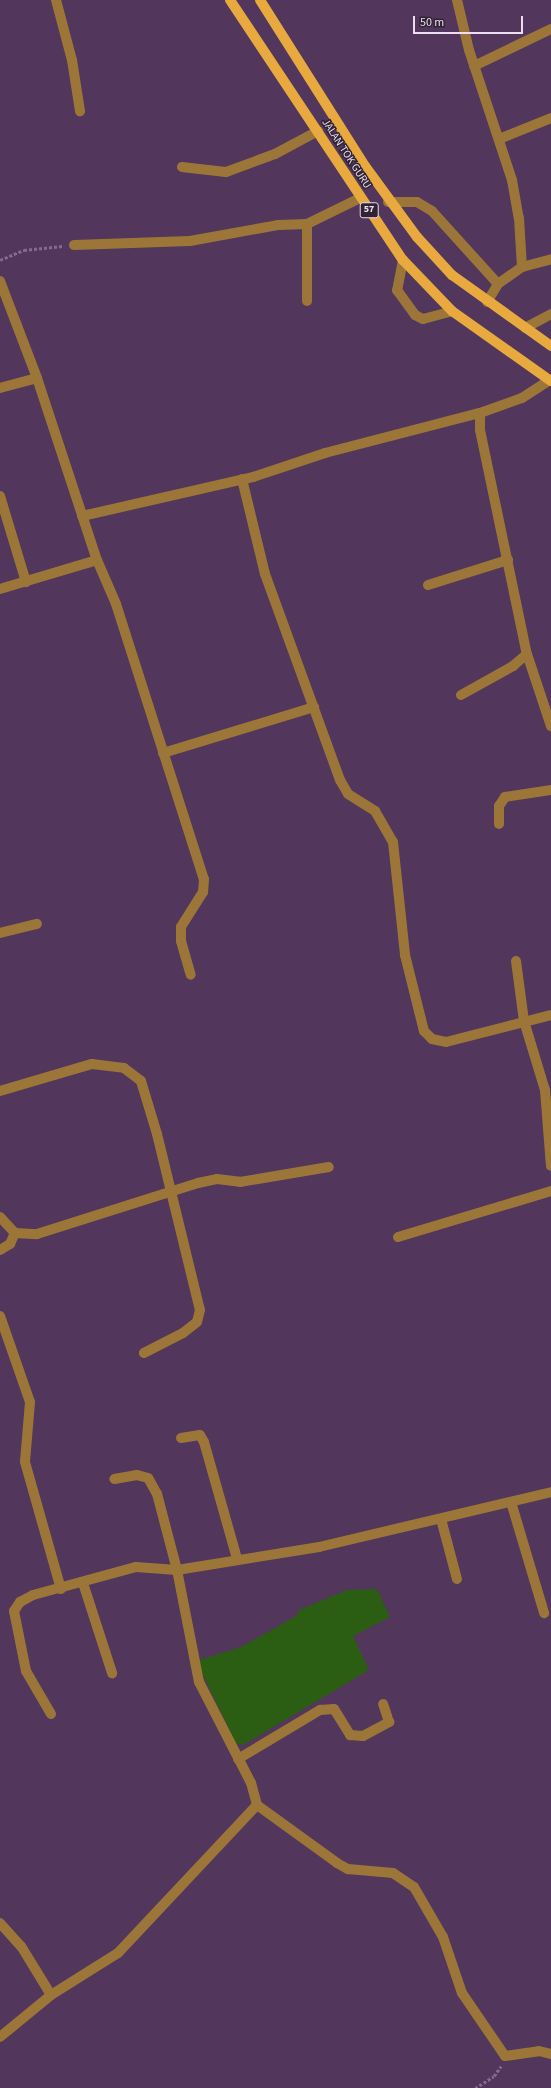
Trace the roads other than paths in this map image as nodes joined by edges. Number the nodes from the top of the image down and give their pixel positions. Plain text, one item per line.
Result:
1 (56, 0) edge
2 (230, 0) edge
3 (260, 0) edge
4 (457, 0) edge
5 (551, 29) edge
6 (474, 66) junction
7 (80, 111) dead end
8 (551, 118) edge
9 (318, 131) junction
10 (499, 139) junction
11 (182, 167) dead end
12 (360, 198) junction
13 (388, 202) junction
14 (307, 224) junction
15 (74, 246) road end
16 (551, 259) edge
17 (403, 260) junction
18 (522, 267) junction
19 (0, 282) edge
20 (498, 284) junction
21 (2, 293) edge
22 (308, 301) dead end
23 (487, 302) junction
24 (452, 311) junction
25 (551, 314) edge
26 (525, 328) junction
27 (551, 346) edge
28 (38, 378) junction
29 (550, 381) edge
30 (0, 388) edge
31 (480, 412) junction
32 (242, 480) junction
33 (0, 496) edge
34 (82, 516) junction
35 (3, 518) edge
36 (97, 560) junction
37 (508, 560) junction
38 (26, 582) junction
39 (428, 585) dead end
40 (0, 589) edge
41 (527, 654) junction
42 (461, 695) dead end
43 (314, 707) junction
44 (551, 726) edge
45 (163, 752) junction
46 (551, 790) edge
47 (499, 824) dead end
48 (37, 924) dead end
49 (0, 933) edge
50 (516, 961) dead end
51 (191, 975) dead end
52 (551, 1015) edge
53 (524, 1021) junction
54 (548, 1089) edge
55 (0, 1091) edge
56 (551, 1166) edge
57 (329, 1167) dead end
58 (170, 1189) junction
59 (551, 1190) edge
60 (0, 1217) edge
61 (15, 1233) junction
62 (398, 1237) dead end
63 (0, 1250) edge
64 (0, 1316) edge
65 (144, 1353) dead end
66 (181, 1438) dead end
67 (114, 1479) dead end
68 (551, 1492) edge
69 (511, 1502) junction
70 (441, 1519) junction
71 (237, 1559) junction
72 (177, 1570) junction
73 (456, 1579) dead end
74 (83, 1583) junction
75 (61, 1589) junction
76 (544, 1613) dead end
77 (112, 1673) dead end
78 (383, 1704) dead end
79 (51, 1714) dead end
80 (238, 1759) junction
81 (257, 1804) junction
82 (0, 1923) edge
83 (51, 1995) junction
84 (0, 2037) edge
85 (551, 2054) edge

1 - 7 street
2 - 9 main road, JALAN TOK GURU / 57
3 - 13 main road, JALAN TOK GURU / 57
4 - 6 street
5 - 6 street
6 - 10 street
8 - 10 street
9 - 11 street
9 - 12 main road, JALAN TOK GURU / 57
10 - 18 street
12 - 14 street
12 - 17 main road, JALAN TOK GURU / 57
13 - 20 street
13 - 23 main road, JALAN TOK GURU / 57
14 - 15 street
14 - 22 street
16 - 18 street
17 - 24 main road, JALAN TOK GURU / 57
17 - 24 street
18 - 20 street
19 - 21 street
20 - 23 street
21 - 28 street
23 - 26 main road, JALAN TOK GURU / 57
24 - 29 main road, JALAN TOK GURU / 57
25 - 26 street
26 - 27 main road, JALAN TOK GURU / 57
28 - 30 street
28 - 34 street
29 - 31 street
31 - 32 street
31 - 37 street
32 - 34 street
32 - 43 street
33 - 35 street
34 - 36 street
35 - 38 street
36 - 38 street
36 - 45 street
37 - 39 street
37 - 41 street
38 - 40 street
41 - 42 street
41 - 44 street
43 - 45 street
43 - 53 street
45 - 51 street
46 - 47 street
48 - 49 street
50 - 53 street
52 - 53 street
53 - 54 street
54 - 56 street
55 - 58 street
57 - 58 street
58 - 61 street
58 - 65 street
59 - 62 street
60 - 61 street
61 - 63 street
64 - 75 street
66 - 71 street
67 - 72 street
68 - 69 street
69 - 70 street
69 - 76 street
70 - 71 street
70 - 73 street
71 - 72 street
72 - 74 street
72 - 80 street
74 - 75 street
74 - 77 street
75 - 79 street
78 - 80 street
80 - 81 street
81 - 83 street
81 - 85 street
82 - 83 street
83 - 84 street

